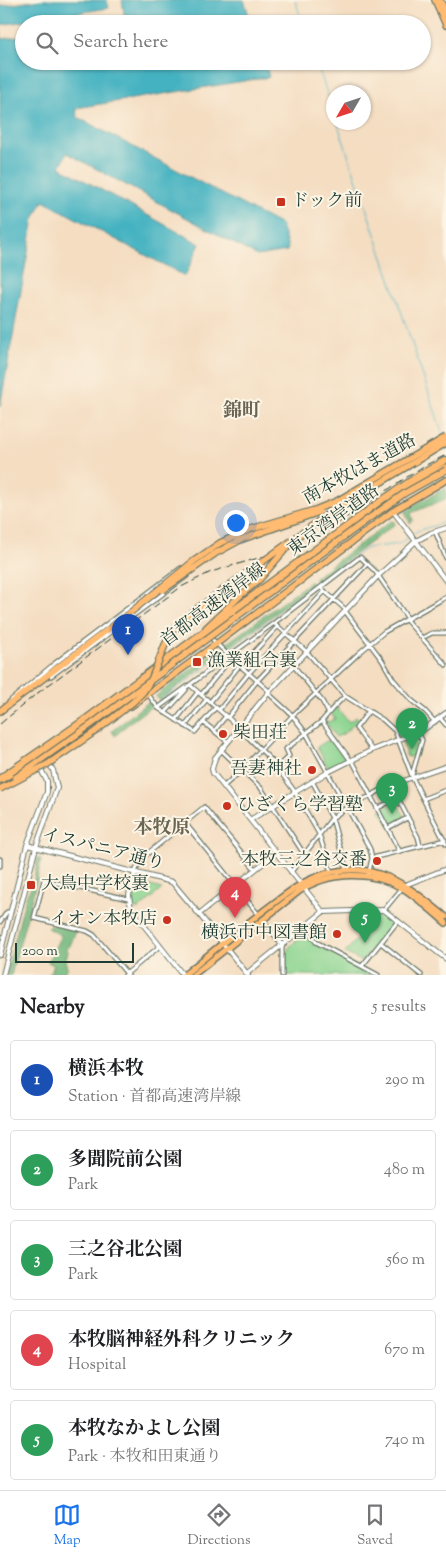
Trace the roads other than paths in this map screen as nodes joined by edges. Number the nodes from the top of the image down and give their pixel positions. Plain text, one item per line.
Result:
1 (435, 0) edge
2 (440, 0) edge
3 (446, 13) edge
4 (446, 25) edge
5 (446, 440) edge
6 (446, 460) edge
7 (446, 468) edge
8 (387, 472) junction
9 (446, 480) edge
10 (385, 501) junction
11 (393, 511) junction
12 (446, 528) edge
13 (248, 531) junction
14 (435, 531) junction
15 (416, 541) junction
16 (446, 558) edge
17 (367, 564) junction
18 (378, 576) junction
19 (446, 581) edge
20 (321, 588) junction
21 (325, 591) junction
22 (446, 597) edge
23 (334, 599) junction
24 (346, 611) junction
25 (131, 612) junction
26 (407, 619) junction
27 (276, 624) junction
28 (286, 633) junction
29 (446, 633) edge
30 (207, 634) junction
31 (422, 638) junction
32 (194, 640) junction
33 (295, 640) junction
34 (216, 644) junction
35 (370, 644) junction
36 (307, 652) junction
37 (230, 657) junction
38 (293, 665) junction
39 (446, 665) edge
40 (240, 666) junction
41 (249, 673) junction
42 (332, 680) junction
43 (257, 681) junction
44 (190, 685) junction
45 (269, 692) junction
46 (200, 693) junction
47 (148, 694) junction
48 (317, 694) junction
49 (346, 696) junction
50 (208, 701) junction
51 (158, 708) junction
52 (217, 708) junction
53 (0, 711) edge
54 (328, 712) junction
55 (368, 712) junction
56 (446, 712) edge
57 (165, 713) junction
58 (227, 716) junction
59 (292, 716) junction
60 (440, 718) junction
61 (176, 720) junction
62 (322, 721) junction
63 (203, 722) junction
64 (435, 722) junction
65 (446, 725) edge
66 (185, 726) junction
67 (239, 728) junction
68 (214, 731) junction
69 (418, 732) junction
70 (306, 733) junction
71 (400, 739) junction
72 (228, 742) junction
73 (261, 749) junction
74 (221, 750) junction
75 (372, 750) junction
76 (43, 754) junction
77 (35, 760) junction
78 (351, 761) junction
79 (49, 763) junction
80 (446, 766) edge
81 (277, 767) junction
82 (41, 769) junction
83 (242, 770) junction
84 (328, 772) junction
85 (413, 777) junction
86 (0, 779) edge
87 (312, 781) junction
88 (224, 786) junction
89 (391, 786) junction
90 (0, 789) edge
91 (446, 790) edge
92 (295, 792) junction
93 (371, 796) junction
94 (397, 798) junction
95 (424, 799) junction
96 (272, 806) junction
97 (347, 807) junction
98 (378, 808) junction
99 (332, 818) junction
100 (407, 818) junction
101 (250, 820) junction
102 (185, 823) junction
103 (388, 828) junction
104 (319, 834) junction
105 (445, 841) edge
106 (28, 845) junction
107 (420, 846) junction
108 (36, 847) junction
109 (399, 850) junction
110 (276, 852) junction
111 (304, 854) junction
112 (372, 858) junction
113 (0, 859) edge
114 (0, 866) edge
115 (255, 869) junction
116 (446, 869) edge
117 (346, 870) junction
118 (135, 872) junction
119 (291, 872) junction
120 (331, 872) junction
121 (368, 874) junction
122 (235, 885) junction
123 (302, 886) junction
124 (403, 887) junction
125 (128, 900) junction
126 (384, 910) junction
127 (11, 912) junction
128 (323, 912) junction
129 (199, 914) junction
130 (260, 917) junction
131 (446, 917) edge
132 (398, 921) junction
133 (0, 922) edge
134 (446, 923) edge
135 (304, 927) junction
136 (2, 942) edge
137 (381, 943) junction
138 (282, 945) junction
139 (160, 946) junction
140 (225, 946) junction
141 (1, 950) junction
142 (9, 951) junction
143 (0, 955) edge
144 (446, 959) edge
145 (362, 966) junction
146 (247, 974) edge
147 (3, 975) edge
148 (127, 975) edge
149 (184, 975) edge
150 (193, 975) edge
151 (282, 975) edge
152 (378, 975) edge
153 (421, 975) edge

1 - 4 highway
2 - 3 highway
5 - 8 highway, 南本牧はま道路, bridge
5 - 13 street
5 - 25 highway, 南本牧はま道路, bridge
5 - 90 highway, bridge
6 - 32 highway, 首都高速湾岸線
7 - 10 highway, 東京湾岸道路
7 - 90 highway, 首都高速湾岸線, bridge
8 - 25 highway, 南本牧はま道路, bridge
8 - 32 highway, bridge
9 - 11 highway, 東京湾岸道路
10 - 11 street
10 - 30 highway, 東京湾岸道路
11 - 15 street
11 - 34 highway, 東京湾岸道路
12 - 14 street
13 - 53 street
13 - 53 street
14 - 15 street
14 - 16 street
15 - 18 street
15 - 19 street
17 - 18 street
17 - 20 street
17 - 23 street
18 - 24 street
18 - 26 street
20 - 21 street
20 - 27 street
21 - 23 street
21 - 28 street
22 - 26 street
23 - 24 street
23 - 33 street
24 - 35 street
24 - 36 street
25 - 53 highway, 南本牧はま道路
26 - 31 street
26 - 35 street
27 - 28 street
27 - 37 street
27 - 40 street
28 - 33 street
28 - 41 street
29 - 31 street
30 - 34 street
30 - 76 highway, 東京湾岸道路
31 - 39 street
32 - 86 highway, 首都高速湾岸線, bridge
33 - 36 street
33 - 43 street
34 - 37 street
34 - 47 highway, 東京湾岸道路
35 - 42 street
35 - 64 street
36 - 38 street
36 - 42 street
37 - 40 street
37 - 44 street
37 - 46 street
38 - 45 street
38 - 48 street
40 - 41 street
40 - 50 street
41 - 43 street
41 - 52 street
42 - 48 street
42 - 49 street
43 - 45 street
43 - 58 street
44 - 46 street
44 - 51 street
44 - 57 street
45 - 59 street
45 - 67 street
46 - 50 street
46 - 61 street
47 - 51 street
47 - 79 highway, 東京湾岸道路
48 - 54 street
48 - 59 street
49 - 54 street
49 - 55 street
50 - 52 street
50 - 66 street
51 - 57 street
52 - 58 street
52 - 63 street
54 - 62 street
55 - 71 street
55 - 75 street
56 - 60 street
57 - 61 street
58 - 67 street
58 - 68 street
59 - 70 street
59 - 73 street
60 - 64 street
60 - 65 street
61 - 66 street
62 - 70 street
62 - 78 street
63 - 66 street
63 - 68 street
64 - 69 street
67 - 72 street
67 - 73 street
68 - 72 street
69 - 71 street
69 - 85 street
70 - 81 street
70 - 84 street
71 - 75 street
71 - 85 street
72 - 74 street
73 - 81 street
73 - 83 street
74 - 83 street
74 - 88 street
75 - 78 street
76 - 77 highway, 東京湾岸道路
76 - 79 street
77 - 82 street
77 - 86 highway, 東京湾岸道路
78 - 84 street
78 - 93 street
79 - 82 highway, 東京湾岸道路
79 - 108 street
80 - 85 street
81 - 92 street
82 - 90 highway, 東京湾岸道路
82 - 106 street
83 - 88 street
83 - 96 street
84 - 87 street
84 - 97 street
85 - 89 street
85 - 95 street
87 - 92 street
87 - 99 street
88 - 101 street
89 - 93 street
89 - 94 street
91 - 95 street
92 - 96 street
92 - 104 street
93 - 97 street
93 - 98 street
94 - 98 street
94 - 100 street
95 - 105 street
96 - 101 street
96 - 111 street
97 - 99 street
97 - 112 street
98 - 103 street
99 - 104 street
99 - 117 street
100 - 103 street
100 - 107 street
101 - 110 street
102 - 115 street
102 - 118 street
102 - 122 street
103 - 109 street
104 - 111 street
104 - 120 street
105 - 107 street
106 - 108 street, イスパニア通り
106 - 127 street
107 - 109 street
108 - 118 street, イスパニア通り
108 - 142 street
109 - 112 street
110 - 115 street
110 - 119 street
111 - 119 street
112 - 121 street
113 - 114 street
115 - 122 street
116 - 124 street
117 - 120 main road
117 - 121 main road
118 - 125 street
118 - 129 street, イスパニア通り
119 - 123 street
120 - 123 main road
121 - 123 main road
121 - 124 main road
122 - 129 street
122 - 130 street
123 - 128 street
123 - 130 main road
124 - 126 street
124 - 131 main road
124 - 134 main road
125 - 139 street
125 - 148 street
126 - 128 street
126 - 132 street
127 - 133 street
127 - 136 street
128 - 135 street
129 - 140 street, イスパニア通り
130 - 138 street
130 - 140 main road
132 - 137 street
132 - 144 street
135 - 138 street
135 - 145 street
136 - 141 street
137 - 145 street
137 - 153 street
138 - 146 street
138 - 151 street
139 - 148 street
139 - 149 street
140 - 146 street, イスパニア通り
140 - 149 main road
140 - 150 main road
141 - 142 street
141 - 143 street
142 - 147 street
145 - 152 street

